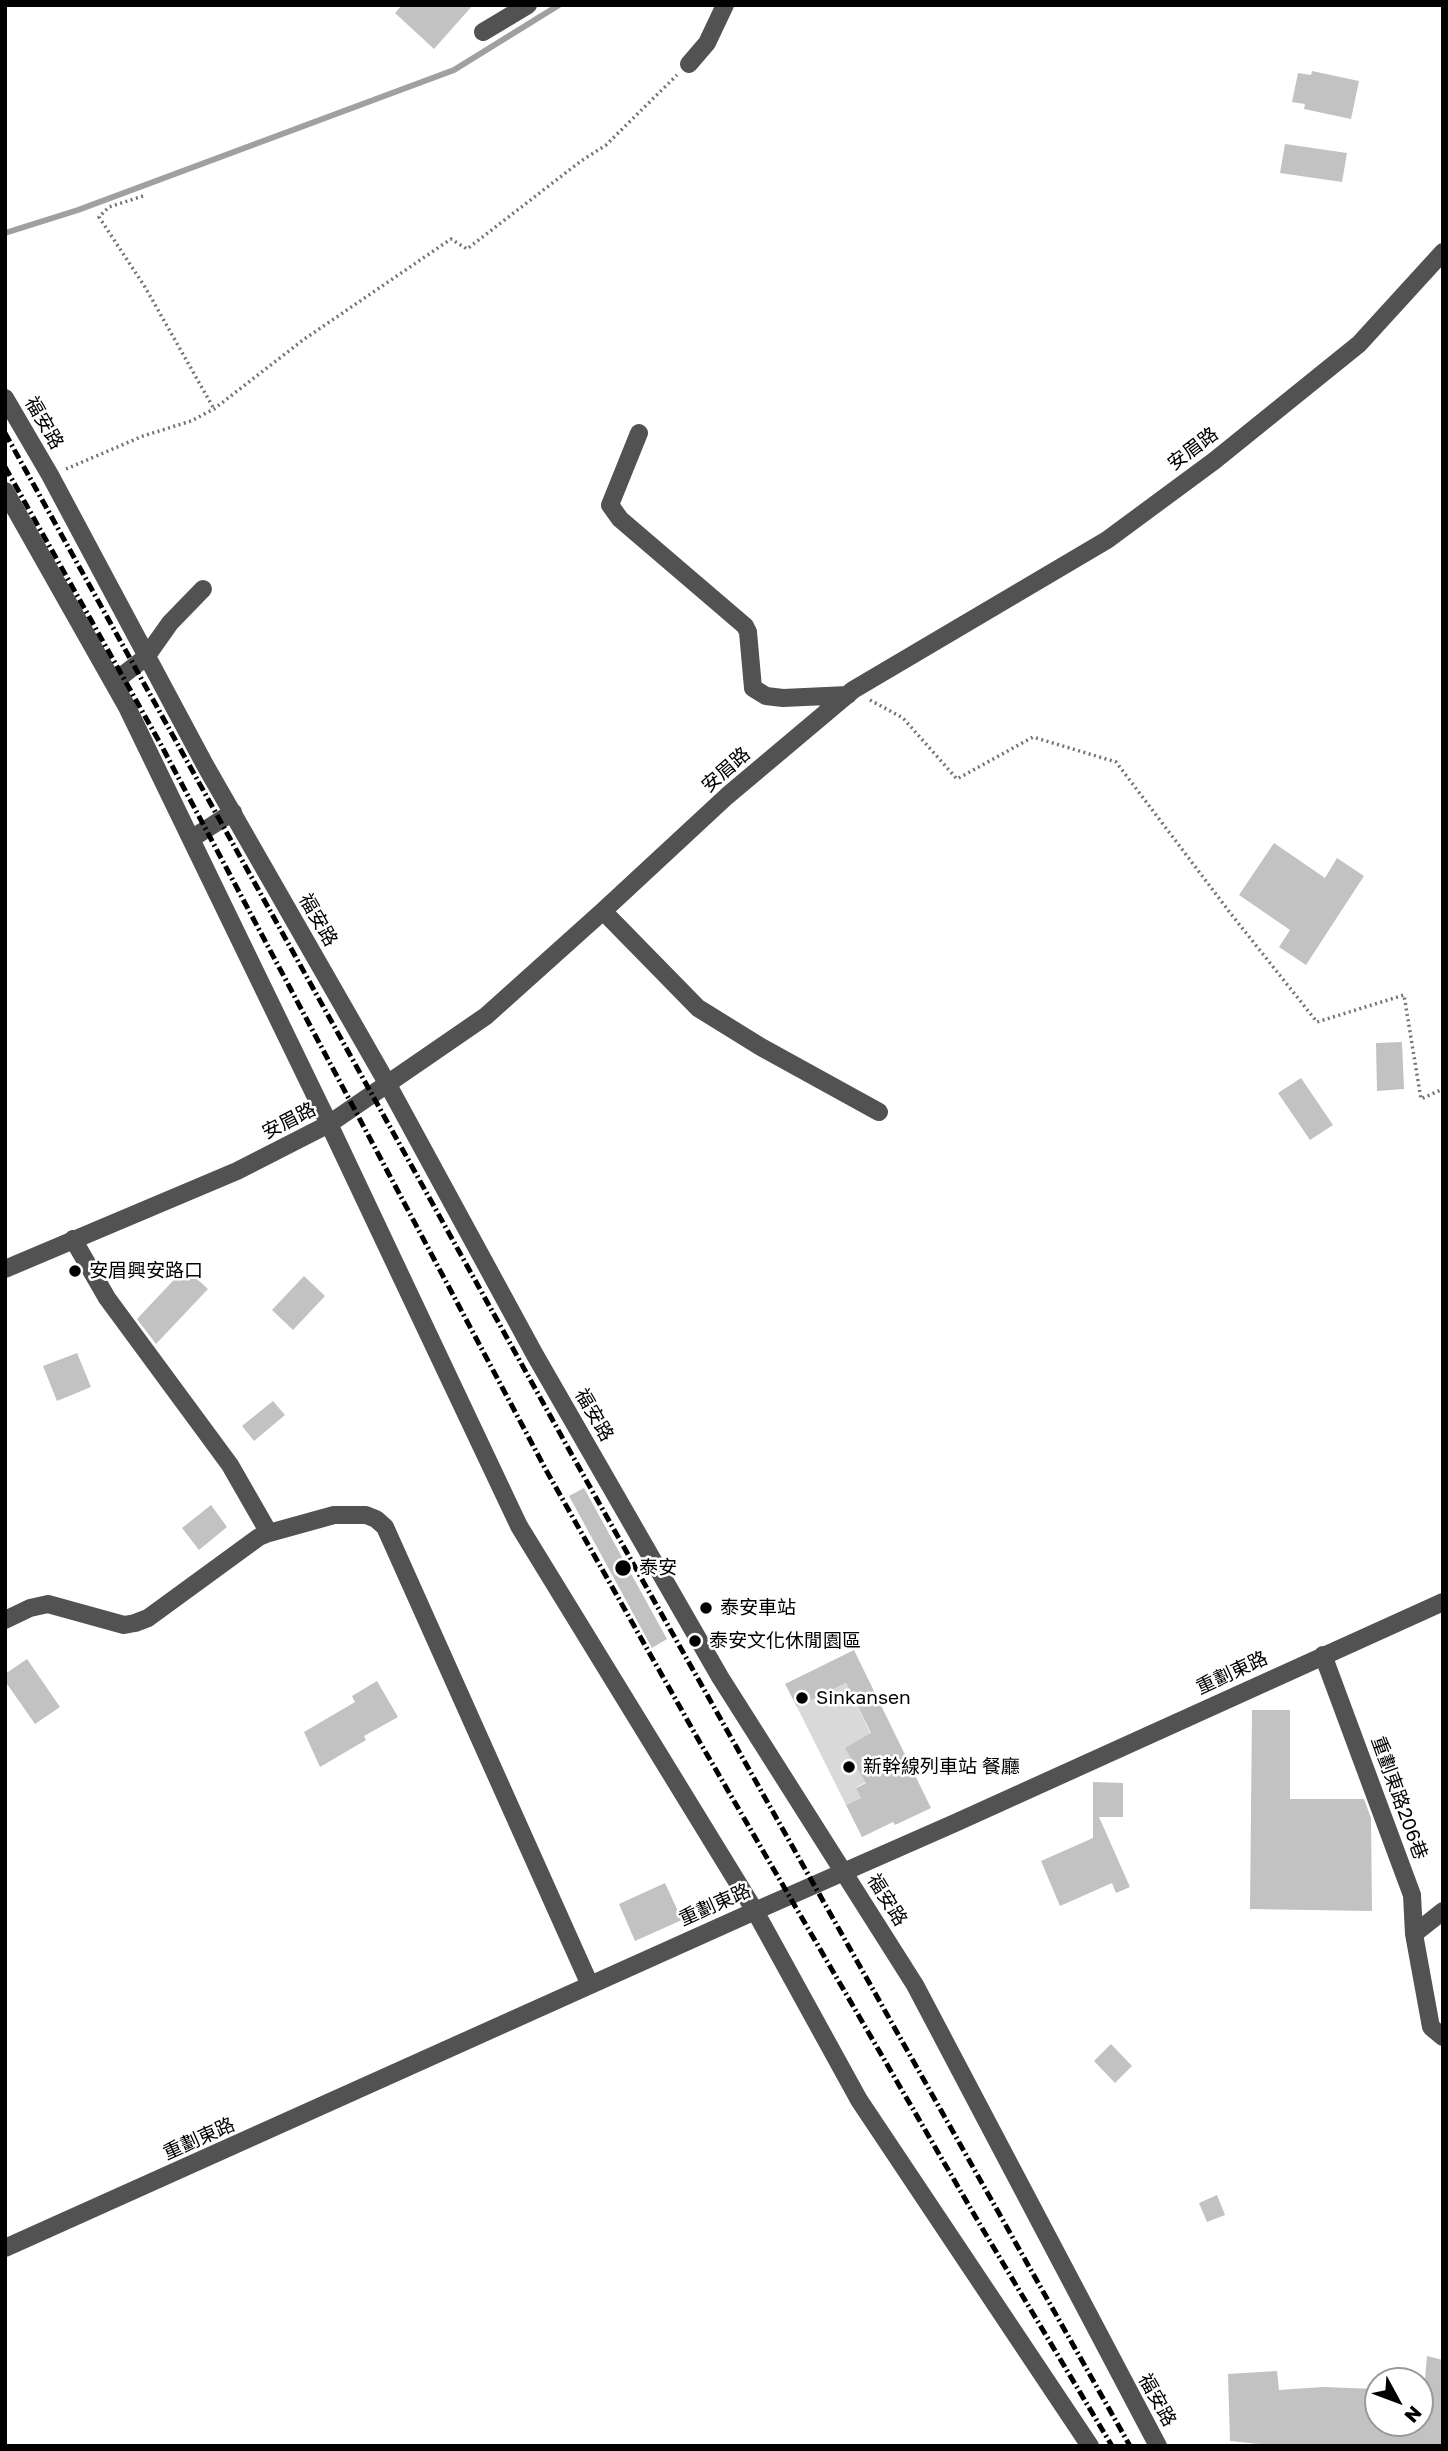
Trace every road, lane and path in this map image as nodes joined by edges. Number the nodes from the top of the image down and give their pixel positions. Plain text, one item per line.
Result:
1 (528, 5) edge
2 (725, 5) edge
3 (483, 32) dead end
4 (689, 64) joint
5 (143, 196) dead end
6 (1443, 252) edge
7 (5, 398) edge
8 (214, 409) junction
9 (639, 433) dead end
10 (50, 475) junction
11 (5, 491) edge
12 (203, 589) dead end
13 (146, 657) junction
14 (114, 682) junction
15 (851, 692) junction
16 (233, 812) junction
17 (191, 839) junction
18 (603, 911) junction
19 (387, 1083) junction
20 (1443, 1089) edge
21 (879, 1112) dead end
22 (329, 1124) junction
23 (73, 1239) junction
24 (5, 1269) edge
25 (269, 1533) junction
26 (1443, 1602) edge
27 (5, 1620) edge
28 (1323, 1655) junction
29 (844, 1871) junction
30 (755, 1910) junction
31 (1443, 1912) edge
32 (1414, 1934) junction
33 (590, 1985) junction
34 (1443, 2037) edge
35 (5, 2248) edge
36 (1090, 2446) edge
37 (1158, 2446) edge

1 - 3 street
2 - 4 street
4 - 8 path
5 - 8 path
6 - 15 street, 安眉路
7 - 10 street, 福安路
8 - 10 path
9 - 15 street
10 - 13 street, 福安路
11 - 14 street
12 - 13 street
13 - 14 street
13 - 16 street, 福安路
14 - 17 street
15 - 18 street, 安眉路
15 - 20 path
16 - 17 street
16 - 19 street, 福安路
17 - 22 street
18 - 19 street, 安眉路
18 - 21 street
19 - 22 street, 安眉路
19 - 29 street, 福安路
22 - 23 street, 安眉路
22 - 30 street
23 - 24 street, 安眉路
23 - 25 street
25 - 27 street
25 - 33 street
26 - 28 street, 重劃東路
28 - 29 street, 重劃東路
28 - 32 street, 重劃東路206巷
29 - 30 street, 重劃東路
29 - 37 street, 福安路
30 - 33 street, 重劃東路
30 - 36 street
31 - 32 street
32 - 34 street, 重劃東路206巷
33 - 35 street, 重劃東路

